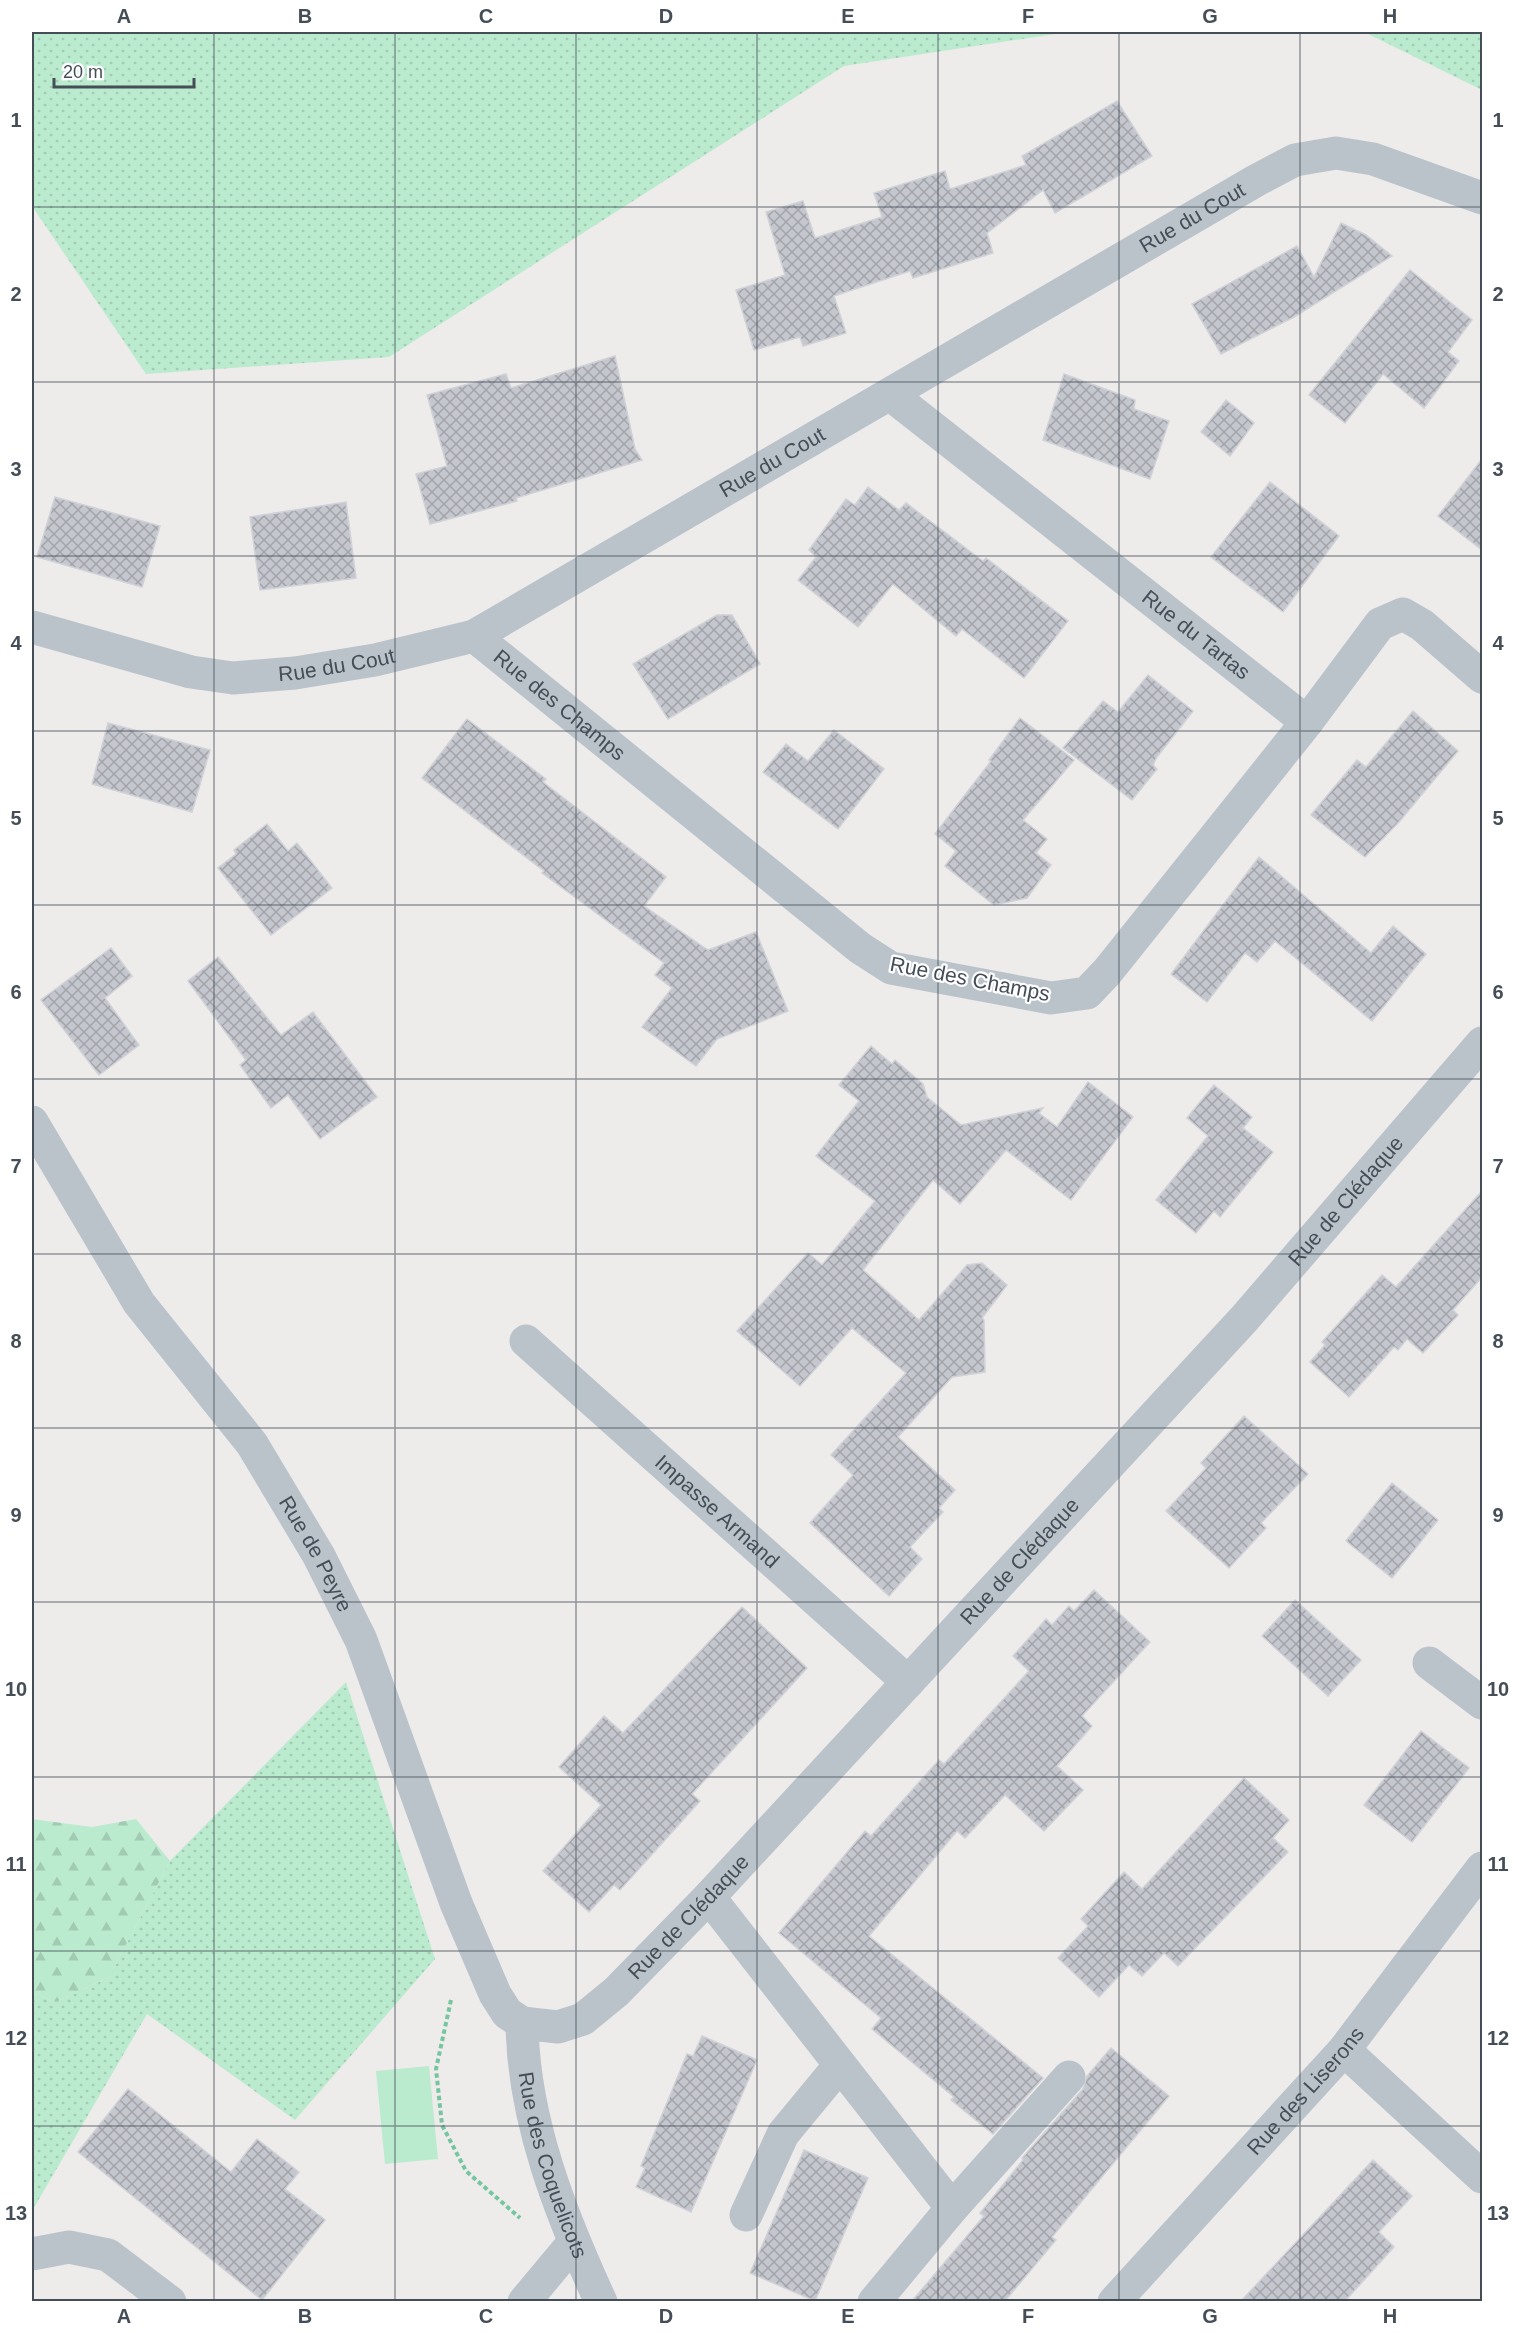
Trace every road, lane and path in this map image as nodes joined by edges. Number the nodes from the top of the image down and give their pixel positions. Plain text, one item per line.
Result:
1 (1482, 198) edge
2 (891, 395) junction
3 (32, 627) edge
4 (474, 636) junction
5 (1482, 677) edge
6 (1307, 722) junction
7 (1482, 1043) edge
8 (32, 1122) edge
9 (526, 1341) dead end
10 (1429, 1662) dead end
11 (908, 1682) junction
12 (1482, 1703) edge
13 (1482, 1868) edge
14 (709, 1897) junction
15 (477, 1952) junction
16 (522, 2023) junction
17 (1344, 2050) junction
18 (840, 2065) junction
19 (1069, 2077) dead end
20 (1482, 2177) edge
21 (952, 2208) junction
22 (746, 2215) dead end
23 (574, 2242) junction
24 (32, 2254) edge
25 (170, 2301) edge
26 (524, 2301) edge
27 (600, 2301) edge
28 (874, 2301) edge
29 (1114, 2301) edge

1 - 2 street, Rue du Cout
2 - 4 street, Rue du Cout
2 - 6 street, Rue du Tartas
3 - 4 street, Rue du Cout
4 - 6 street, Rue des Champs
5 - 6 street
7 - 11 street, Rue de Clédaque
8 - 15 street, Rue de Peyre
9 - 11 street, Impasse Armand
10 - 12 street
11 - 14 street, Rue de Clédaque
13 - 17 street, Rue des Liserons
14 - 16 street, Rue de Clédaque
14 - 18 street
15 - 16 street, Rue de Peyre
15 - 23 path
16 - 23 street, Rue des Coquelicots
17 - 20 street
17 - 29 street, Rue des Liserons
18 - 21 street
18 - 22 street
19 - 21 street
21 - 28 street
23 - 26 street
23 - 27 street, Rue des Coquelicots
24 - 25 street

